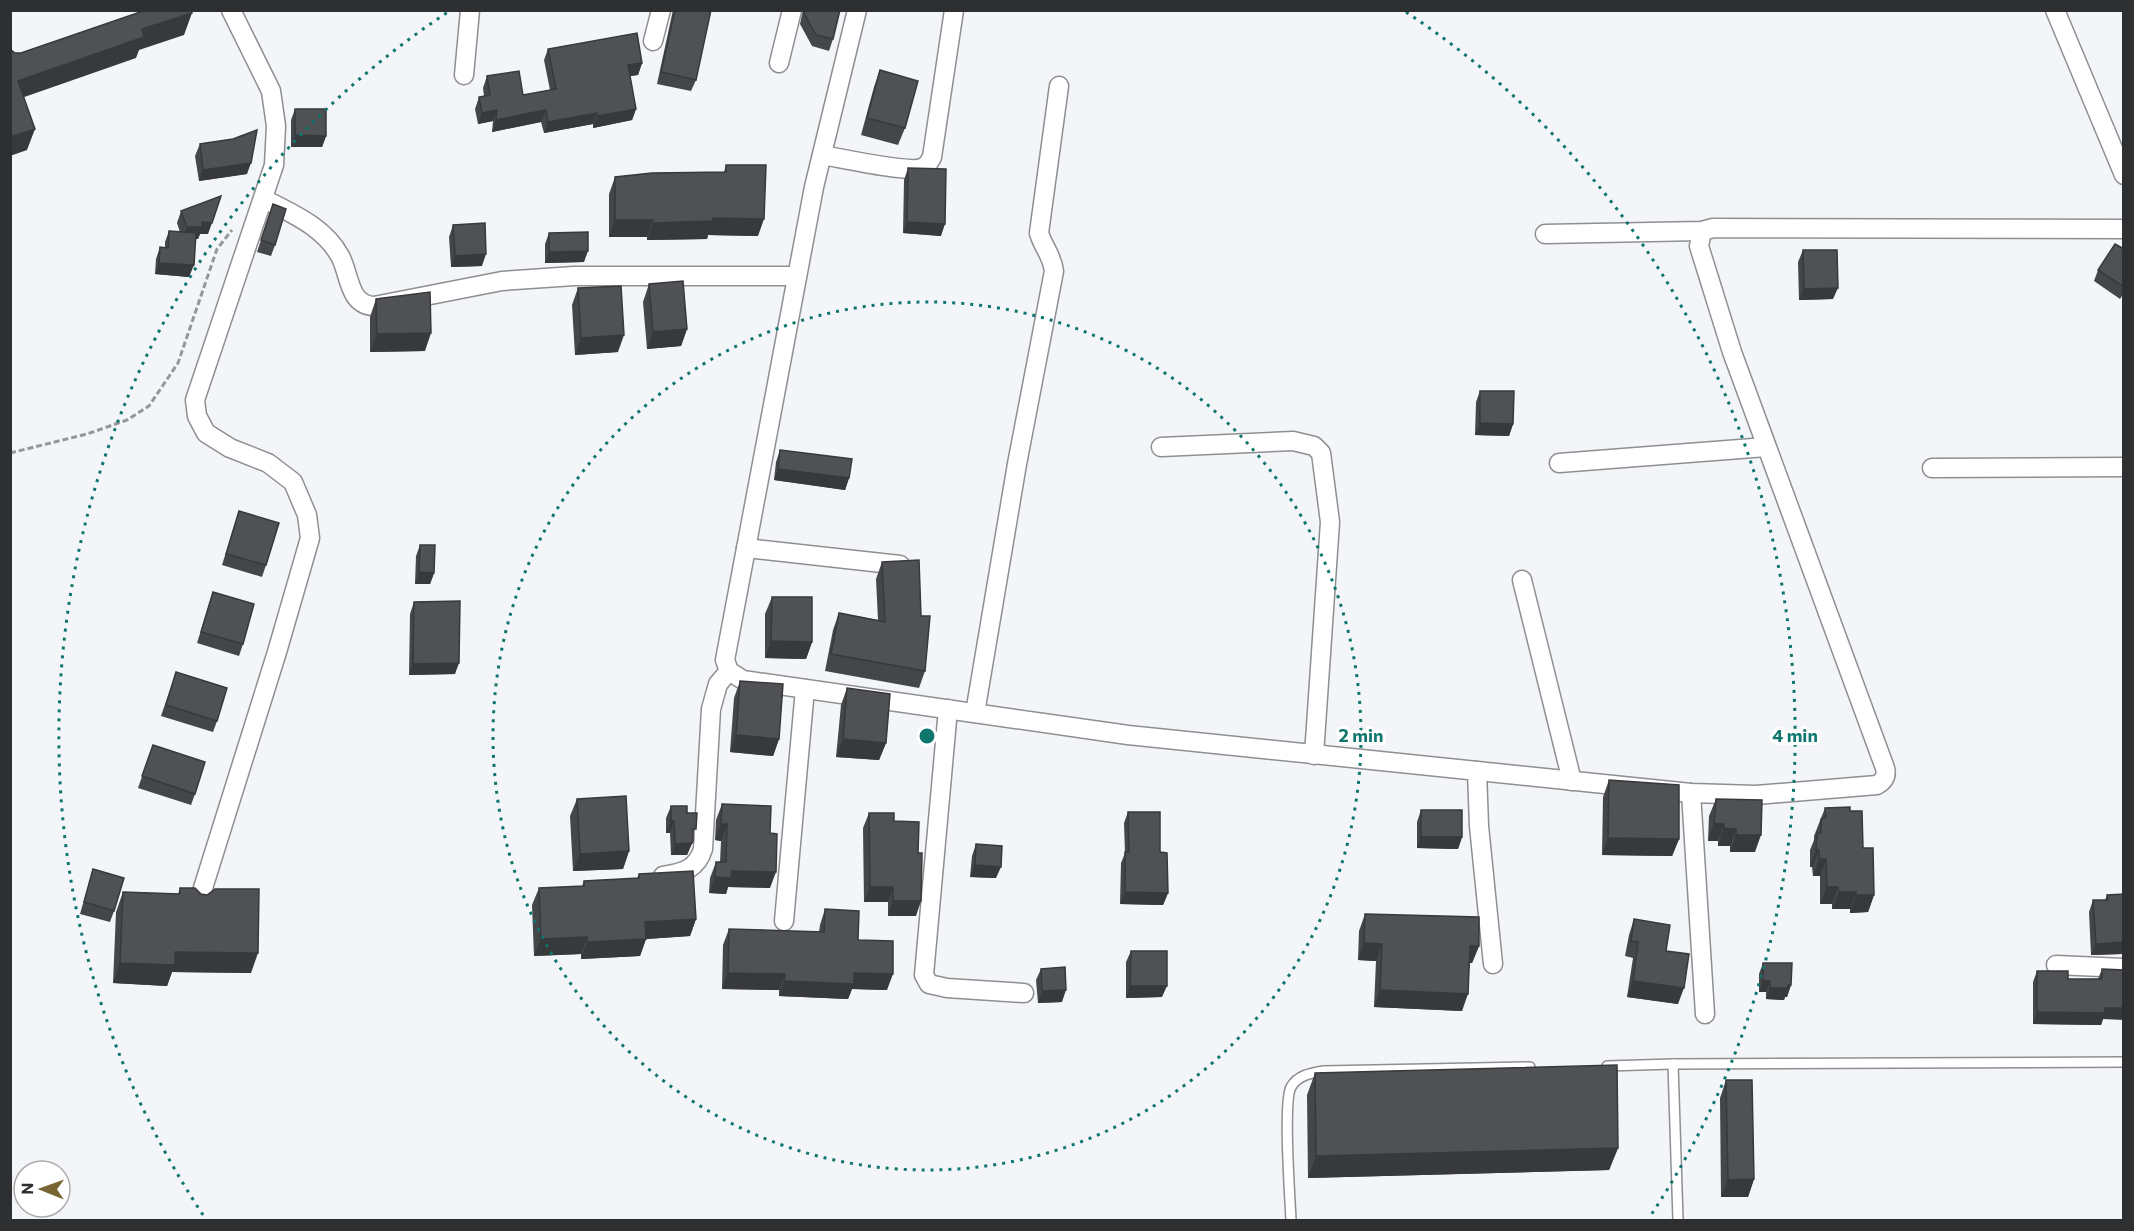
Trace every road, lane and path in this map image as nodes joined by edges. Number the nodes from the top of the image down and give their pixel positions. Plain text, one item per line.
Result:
1 (231, 10) edge
2 (470, 10) edge
3 (661, 10) edge
4 (792, 10) edge
5 (857, 10) edge
6 (954, 10) edge
7 (2055, 10) edge
8 (653, 41) dead end
9 (779, 63) dead end
10 (464, 75) dead end
11 (1059, 86) dead end
12 (822, 155) junction
13 (2124, 175) edge
14 (263, 199) junction
15 (234, 228) dead end
16 (2124, 229) edge
17 (1702, 231) junction
18 (1545, 234) dead end
19 (797, 276) junction
20 (1161, 447) dead end
21 (1766, 447) junction
22 (10, 453) edge
23 (1559, 463) dead end
24 (2124, 467) edge
25 (1932, 468) dead end
26 (746, 548) junction
27 (900, 565) edge
28 (1521, 580) dead end
29 (729, 671) junction
30 (805, 689) junction
31 (948, 709) junction
32 (975, 713) junction
33 (1314, 755) junction
34 (1477, 771) junction
35 (1572, 781) junction
36 (1690, 793) junction
37 (647, 878) edge
38 (198, 904) edge
39 (784, 921) dead end
40 (1492, 964) dead end
41 (2055, 966) dead end
42 (2124, 968) edge
43 (1024, 993) dead end
44 (1705, 1014) dead end
45 (2124, 1062) edge
46 (1673, 1064) junction
47 (1598, 1066) edge
48 (1539, 1067) edge
49 (1291, 1221) edge
50 (1678, 1221) edge

1 - 14 street
2 - 10 street
3 - 8 street
4 - 9 street
5 - 12 street
6 - 12 street
7 - 13 street
11 - 32 street
12 - 19 street
14 - 19 street
14 - 38 street
15 - 22 path
16 - 17 street
17 - 18 street
17 - 21 street
19 - 26 street
20 - 33 street
21 - 23 street
21 - 36 street
24 - 25 street
26 - 27 street
26 - 29 street
28 - 35 street
29 - 30 street
29 - 37 street
30 - 31 street
30 - 39 street
31 - 32 street
31 - 43 street
32 - 33 street
33 - 34 street
34 - 35 street
34 - 40 street
35 - 36 street
36 - 44 street
41 - 42 street
45 - 46 lane
46 - 47 lane
46 - 50 lane
48 - 49 lane

